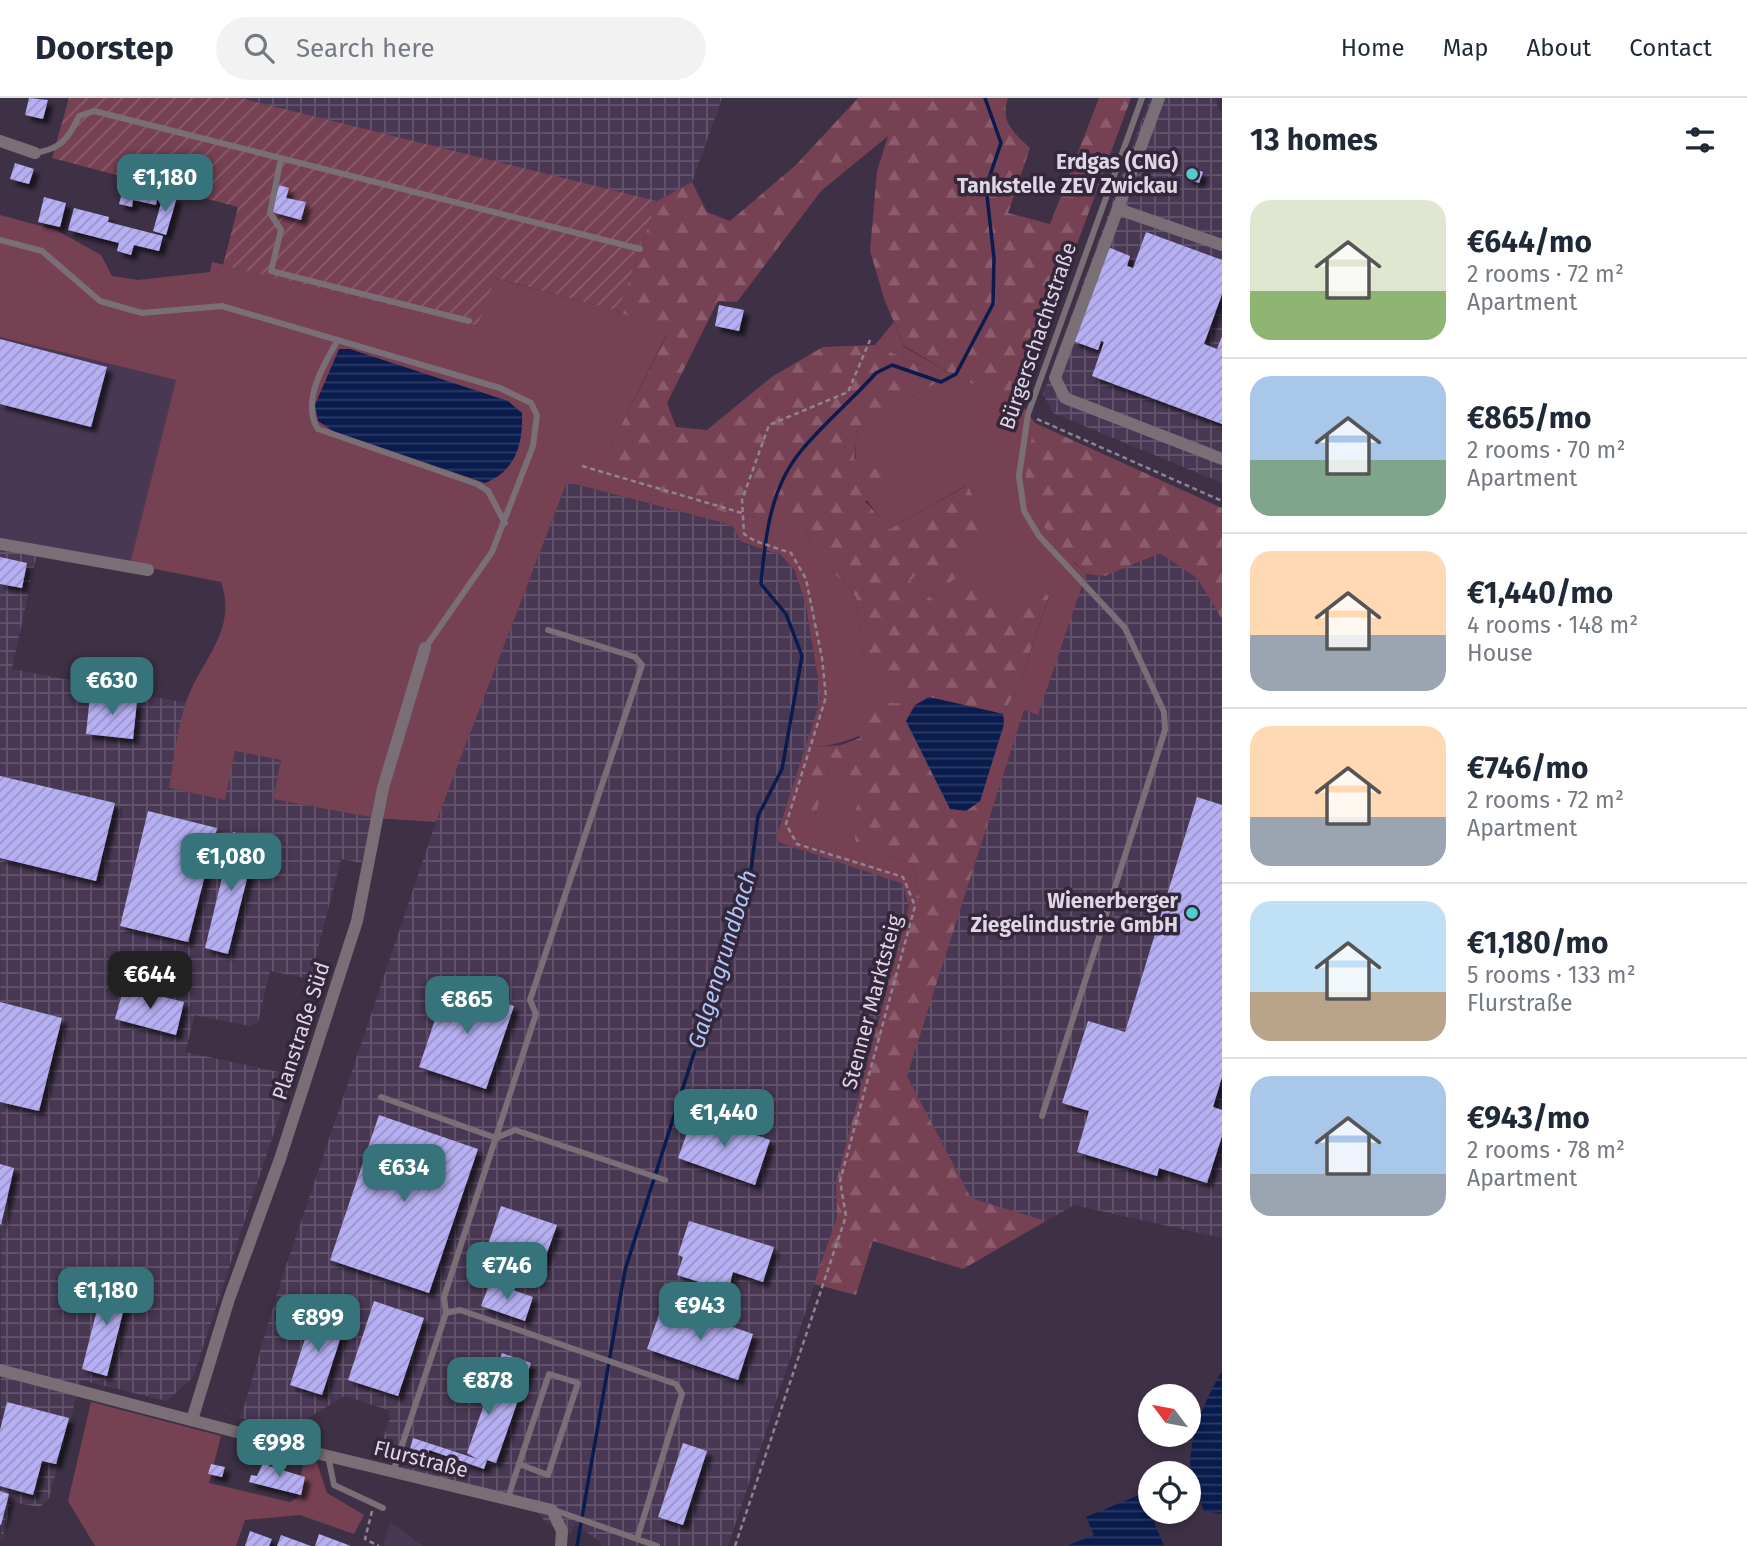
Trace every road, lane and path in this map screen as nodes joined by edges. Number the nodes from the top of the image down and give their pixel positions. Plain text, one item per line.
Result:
1 (1142, 98) edge
2 (1159, 98) edge
3 (0, 141) edge
4 (35, 153) joint
5 (281, 158) junction
6 (1118, 209) junction
7 (0, 240) edge
8 (1222, 245) edge
9 (640, 248) dead end
10 (469, 321) dead end
11 (338, 340) junction
12 (870, 340) dead end
13 (1028, 414) junction
14 (1222, 459) edge
15 (582, 466) dead end
16 (1222, 501) edge
17 (742, 513) junction
18 (505, 523) junction
19 (0, 544) edge
20 (148, 570) dead end
21 (548, 630) dead end
22 (425, 648) joint
23 (381, 1097) dead end
24 (1042, 1116) dead end
25 (496, 1138) junction
26 (664, 1180) dead end
27 (446, 1313) junction
28 (0, 1370) edge
29 (192, 1420) junction
30 (328, 1456) junction
31 (519, 1464) junction
32 (393, 1472) junction
33 (508, 1500) junction
34 (374, 1505) junction
35 (383, 1508) dead end
36 (552, 1510) junction
37 (637, 1539) junction
38 (379, 1546) edge
39 (561, 1546) edge
40 (657, 1546) edge
41 (735, 1546) edge

1 - 13 lane, Bürgerschachtstraße
2 - 6 street, Bürgerschachtstraße
3 - 4 street
4 - 5 lane
5 - 9 lane
5 - 10 lane
6 - 8 street
6 - 14 street, Bürgerschachtstraße
7 - 11 lane
11 - 18 lane
11 - 18 lane
12 - 17 path
13 - 16 path
13 - 24 lane, Bürgerschachtstraße
15 - 17 path
17 - 41 path, Stenner Marktsteig
18 - 22 lane
19 - 20 street
21 - 25 lane
22 - 29 street, Planstraße Süd
23 - 25 lane
25 - 26 lane
25 - 27 lane
27 - 32 lane
27 - 37 lane
28 - 29 street, Flurstraße
29 - 30 street, Flurstraße
30 - 32 street, Flurstraße
30 - 34 lane
31 - 31 lane
31 - 33 lane
32 - 33 street, Flurstraße
33 - 36 street, Flurstraße
34 - 35 lane
34 - 38 path
36 - 37 lane
36 - 39 street
37 - 40 lane

